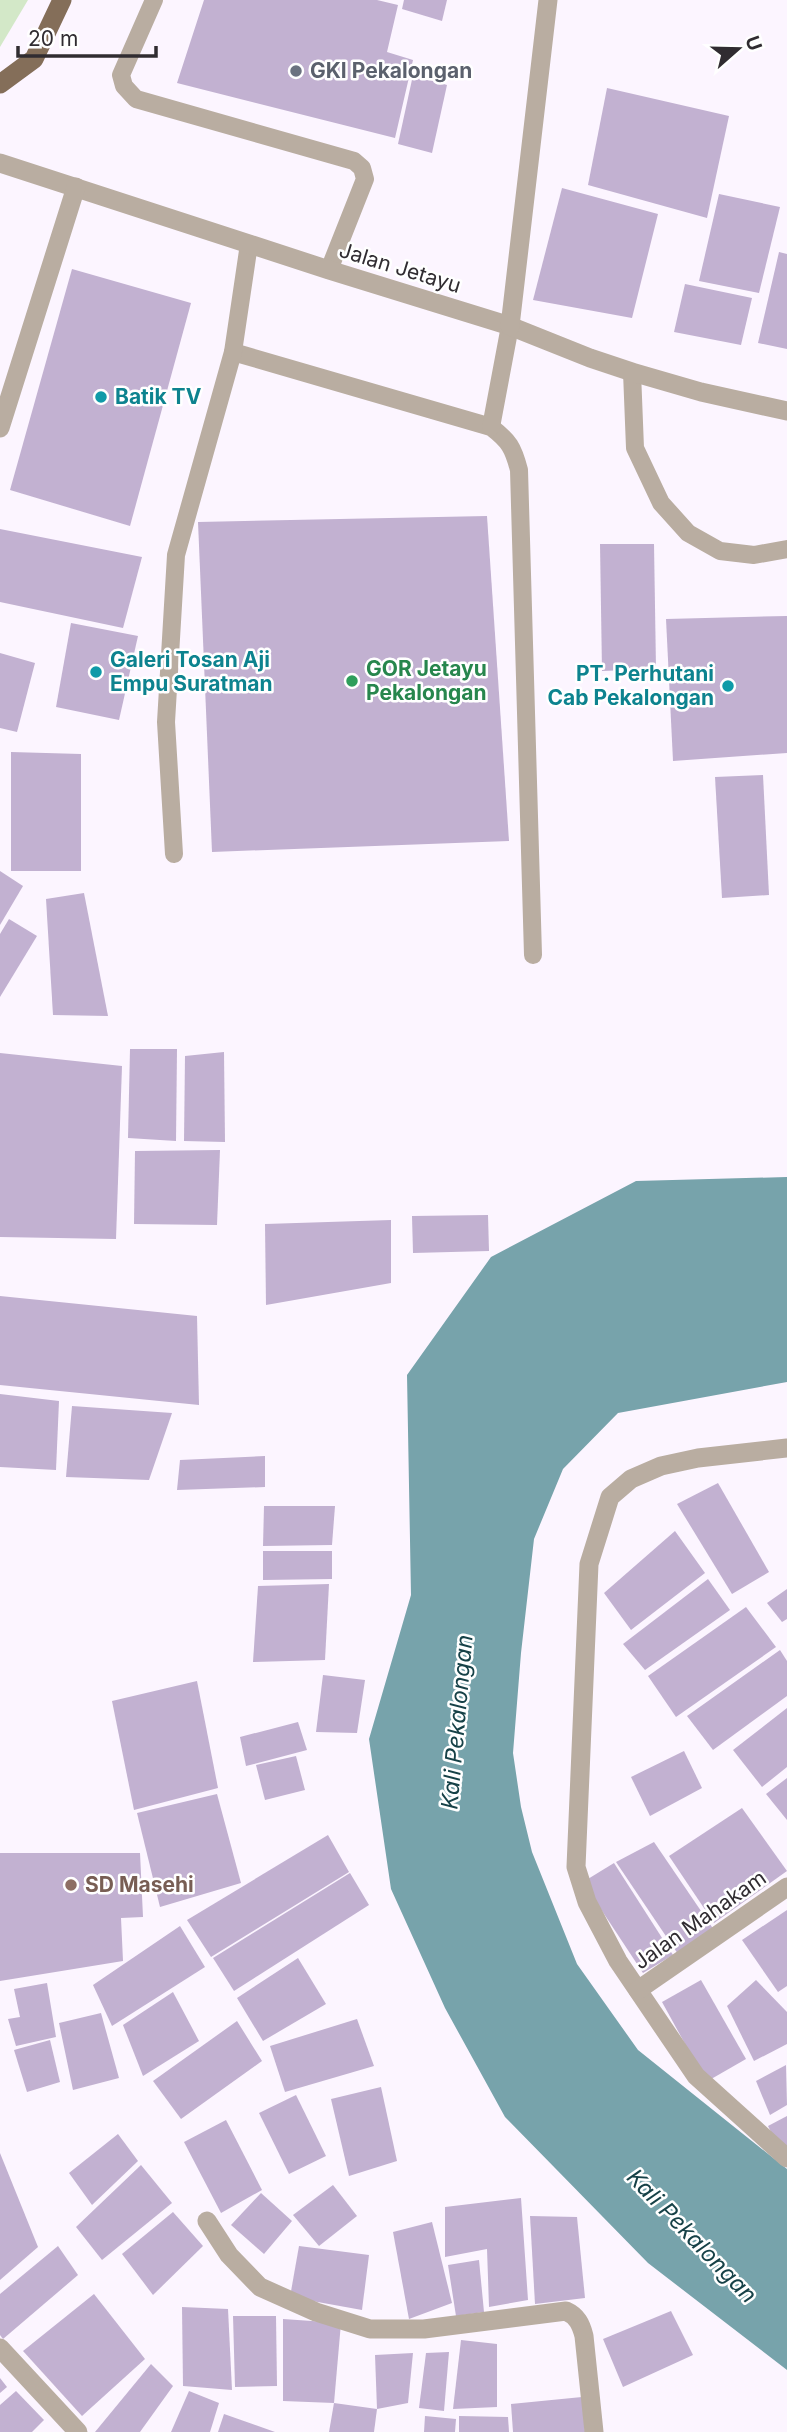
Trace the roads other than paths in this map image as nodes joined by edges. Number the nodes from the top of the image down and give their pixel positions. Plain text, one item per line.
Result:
1 (62, 0) edge
2 (154, 0) edge
3 (548, 0) edge
4 (0, 84) edge
5 (0, 163) edge
6 (76, 187) junction
7 (249, 244) junction
8 (329, 270) junction
9 (510, 326) junction
10 (233, 352) junction
11 (632, 372) junction
12 (787, 411) edge
13 (491, 427) junction
14 (0, 428) edge
15 (787, 549) edge
16 (174, 854) dead end
17 (533, 955) dead end
18 (787, 1448) edge
19 (787, 1887) edge
20 (638, 1990) junction
21 (787, 2158) edge
22 (206, 2221) dead end
23 (0, 2348) edge
24 (78, 2432) edge
25 (594, 2432) edge

1 - 4 main road
2 - 8 lane
3 - 9 street
5 - 6 street, Jalan Jetayu
6 - 7 street, Jalan Jetayu
6 - 14 street
7 - 8 street, Jalan Jetayu
7 - 10 lane
8 - 9 street, Jalan Jetayu
9 - 11 street, Jalan Jetayu
9 - 13 lane
10 - 13 lane
10 - 16 lane
11 - 12 street, Jalan Jetayu
11 - 15 lane
13 - 17 lane
18 - 20 street
19 - 20 street, Jalan Mahakam
20 - 21 street
22 - 25 street
23 - 24 street

